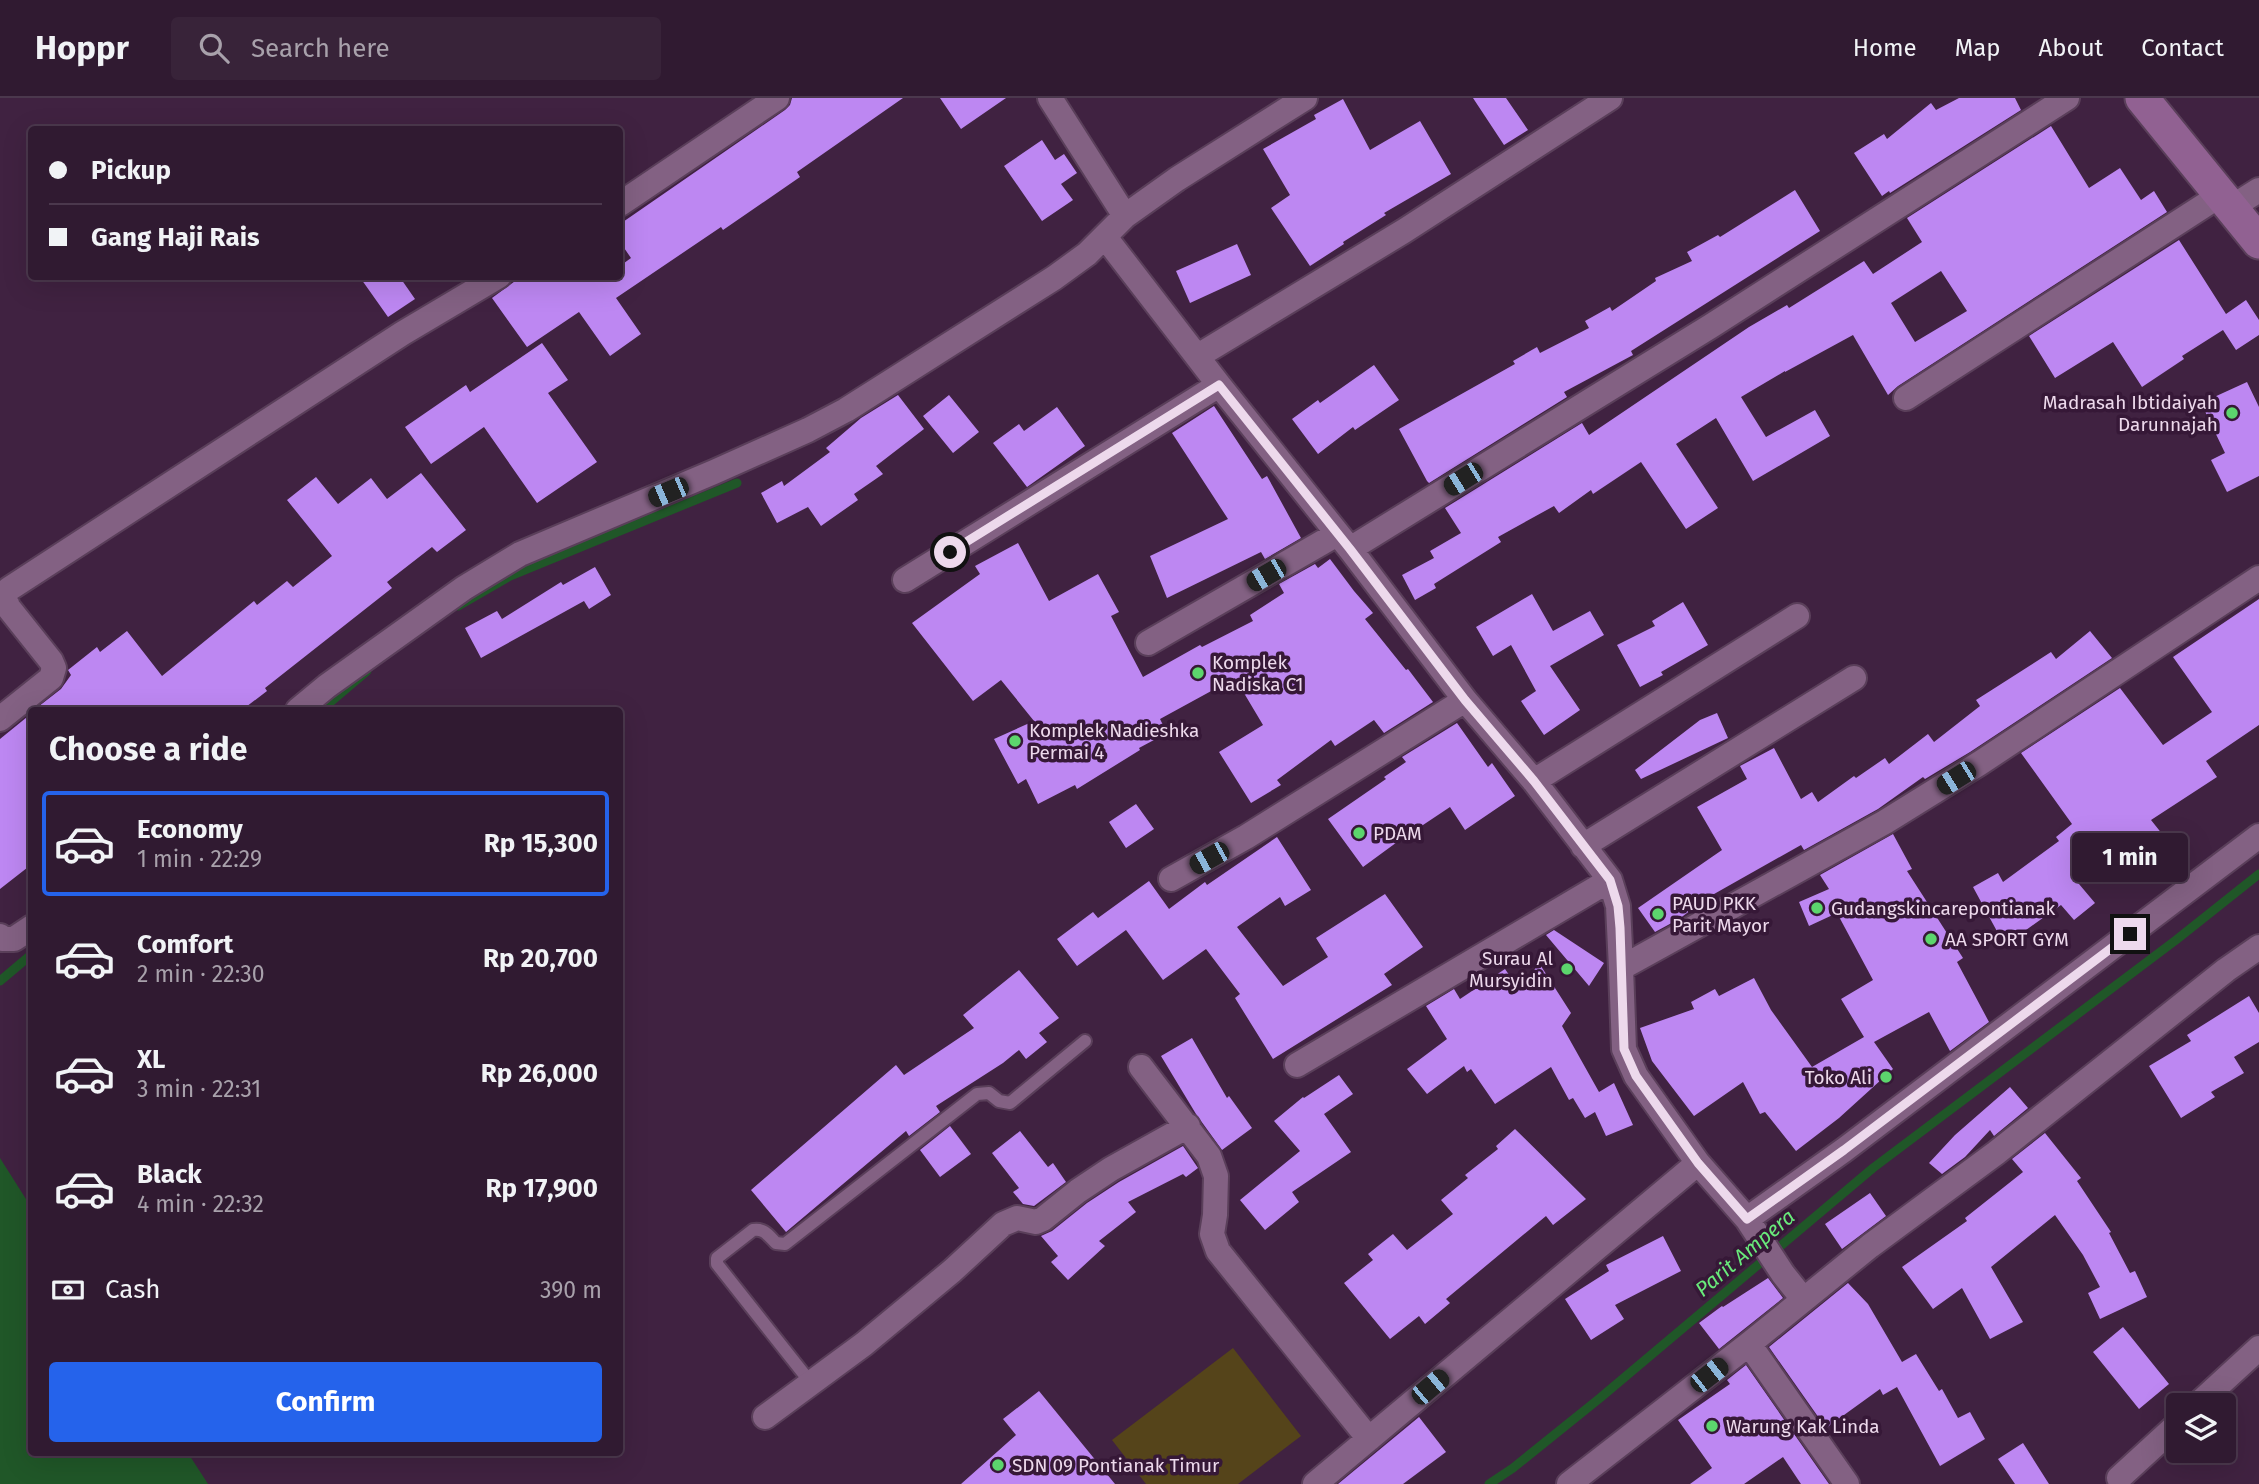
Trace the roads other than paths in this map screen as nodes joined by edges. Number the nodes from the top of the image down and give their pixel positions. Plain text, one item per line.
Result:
1 (777, 98) edge
2 (1050, 98) edge
3 (1305, 98) edge
4 (1610, 98) edge
5 (2067, 98) edge
6 (2142, 98) edge
7 (2238, 197) edge
8 (623, 202) edge
9 (1125, 216) junction
10 (1105, 237) junction
11 (2259, 242) edge
12 (492, 280) edge
13 (1198, 356) junction
14 (1219, 385) junction
15 (1906, 398) dead end
16 (1344, 541) junction
17 (2259, 578) edge
18 (905, 580) dead end
19 (1797, 616) dead end
20 (1147, 643) dead end
21 (1854, 678) dead end
22 (1465, 700) junction
23 (302, 707) edge
24 (0, 719) edge
25 (1534, 781) junction
26 (2259, 836) edge
27 (1583, 846) junction
28 (1171, 879) dead end
29 (1610, 880) junction
30 (28, 930) edge
31 (0, 936) edge
32 (2259, 947) edge
33 (1621, 968) junction
34 (1085, 1041) dead end
35 (1297, 1065) dead end
36 (1141, 1067) dead end
37 (1188, 1126) junction
38 (1698, 1163) junction
39 (1751, 1227) junction
40 (1803, 1299) junction
41 (1749, 1344) junction
42 (2259, 1348) edge
43 (811, 1383) junction
44 (2210, 1393) edge
45 (765, 1417) dead end
46 (2166, 1435) edge
47 (1369, 1439) junction
48 (2119, 1478) dead end
49 (1315, 1484) edge
50 (1569, 1484) edge
51 (1847, 1484) edge

1 - 8 street
2 - 9 street
3 - 9 street
4 - 13 street
5 - 16 street
6 - 7 street
7 - 11 street
7 - 15 street
9 - 10 street
10 - 13 street
10 - 23 street
12 - 24 street
13 - 14 street
14 - 16 street
14 - 18 street
16 - 20 street
16 - 22 street
17 - 33 street
19 - 25 street
21 - 27 street
22 - 25 street
22 - 28 street
25 - 27 street
26 - 39 street
27 - 29 street
29 - 33 street
29 - 35 street
30 - 31 street
32 - 40 street
33 - 38 street
34 - 43 lane
36 - 37 street
37 - 43 street
37 - 47 street
38 - 39 street
38 - 47 street
39 - 40 street
40 - 41 street
41 - 50 street
41 - 51 street
42 - 44 street
43 - 45 street
46 - 48 street
47 - 49 street

